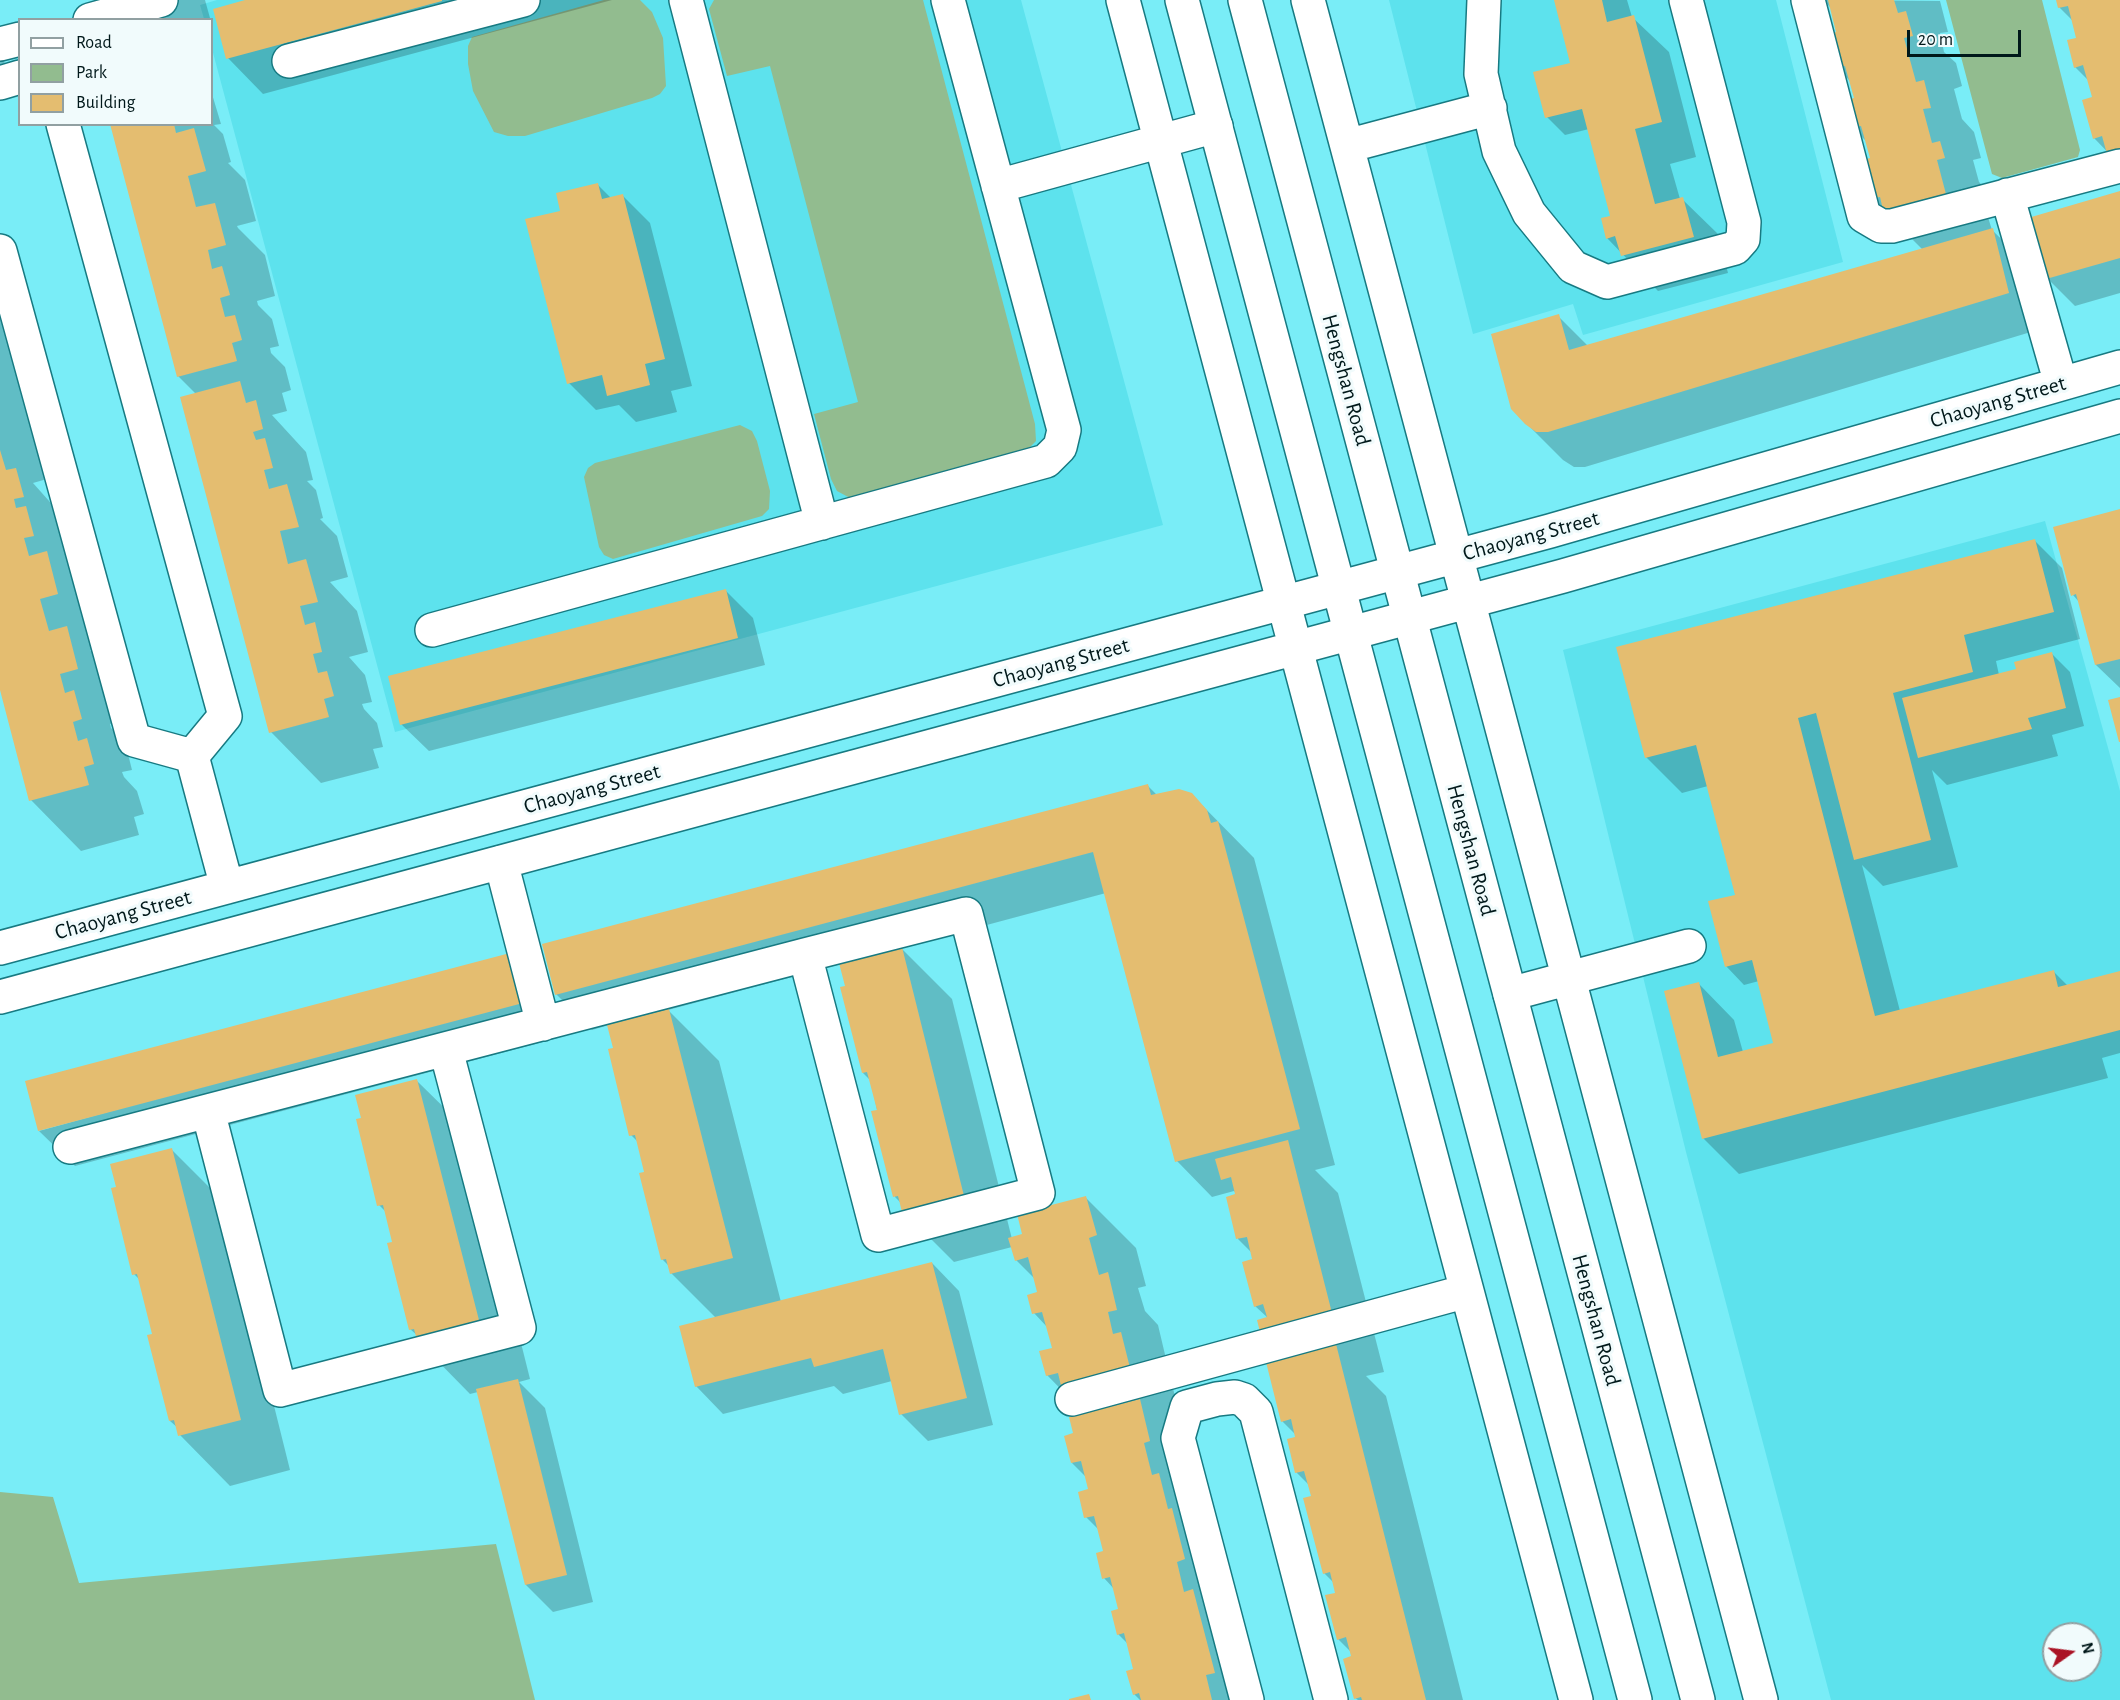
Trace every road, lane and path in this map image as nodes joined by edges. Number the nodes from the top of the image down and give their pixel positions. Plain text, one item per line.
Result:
1 (161, 0) edge
2 (523, 0) edge
3 (686, 0) edge
4 (948, 0) edge
5 (1123, 0) edge
6 (1182, 0) edge
7 (1245, 0) edge
8 (1308, 0) edge
9 (1484, 0) edge
10 (1686, 0) edge
11 (1808, 0) edge
12 (97, 18) edge
13 (18, 40) edge
14 (0, 44) edge
15 (289, 61) dead end
16 (18, 78) edge
17 (0, 83) edge
18 (1490, 108) junction
19 (64, 126) edge
20 (1216, 126) junction
21 (1161, 141) junction
22 (1347, 146) junction
23 (2120, 166) edge
24 (998, 186) junction
25 (2007, 195) junction
26 (0, 251) edge
27 (2120, 367) edge
28 (2061, 384) junction
29 (2120, 416) edge
30 (822, 523) junction
31 (1456, 556) junction
32 (1397, 572) junction
33 (1339, 588) junction
34 (1468, 602) junction
35 (1284, 603) junction
36 (1409, 618) junction
37 (432, 630) dead end
38 (1351, 634) junction
39 (1296, 648) junction
40 (192, 756) junction
41 (501, 862) junction
42 (227, 887) junction
43 (1689, 946) dead end
44 (0, 948) edge
45 (805, 956) junction
46 (1569, 978) junction
47 (1509, 994) junction
48 (0, 997) edge
49 (543, 1024) junction
50 (446, 1050) junction
51 (208, 1111) junction
52 (70, 1147) dead end
53 (1467, 1291) junction
54 (1072, 1399) dead end
55 (1247, 1700) edge
56 (1331, 1700) edge
57 (1576, 1700) edge
58 (1635, 1700) edge
59 (1698, 1700) edge
60 (1761, 1700) edge

1 - 12 street
2 - 15 street
3 - 30 street
4 - 24 street
5 - 21 street
6 - 20 street
7 - 32 street, Hengshan Road
8 - 22 street
9 - 18 street
10 - 18 street
11 - 25 street
13 - 14 street
16 - 17 street
18 - 22 street
19 - 40 street
20 - 21 street
20 - 33 street
21 - 24 street
21 - 35 street
22 - 31 street
23 - 25 street
24 - 30 street
25 - 28 street
26 - 40 street
27 - 28 street, Chaoyang Street
28 - 31 street, Chaoyang Street
29 - 34 street, Chaoyang Street
30 - 37 street
31 - 32 street, Chaoyang Street
31 - 34 street
32 - 33 street, Chaoyang Street
32 - 36 street, Hengshan Road
33 - 35 street, Chaoyang Street
33 - 38 street
34 - 36 street, Chaoyang Street
34 - 46 street
35 - 39 street
35 - 42 street, Chaoyang Street
36 - 38 street, Chaoyang Street
36 - 47 street, Hengshan Road
38 - 39 street, Chaoyang Street
38 - 58 street
39 - 41 street, Chaoyang Street
39 - 53 street
40 - 42 street
41 - 48 street, Chaoyang Street
41 - 49 street
42 - 44 street, Chaoyang Street
43 - 46 street
45 - 45 street
45 - 49 street
46 - 47 street
46 - 60 street
47 - 59 street, Hengshan Road
49 - 50 street
50 - 51 street
50 - 51 street
51 - 52 street
53 - 54 street
53 - 57 street
55 - 56 street

